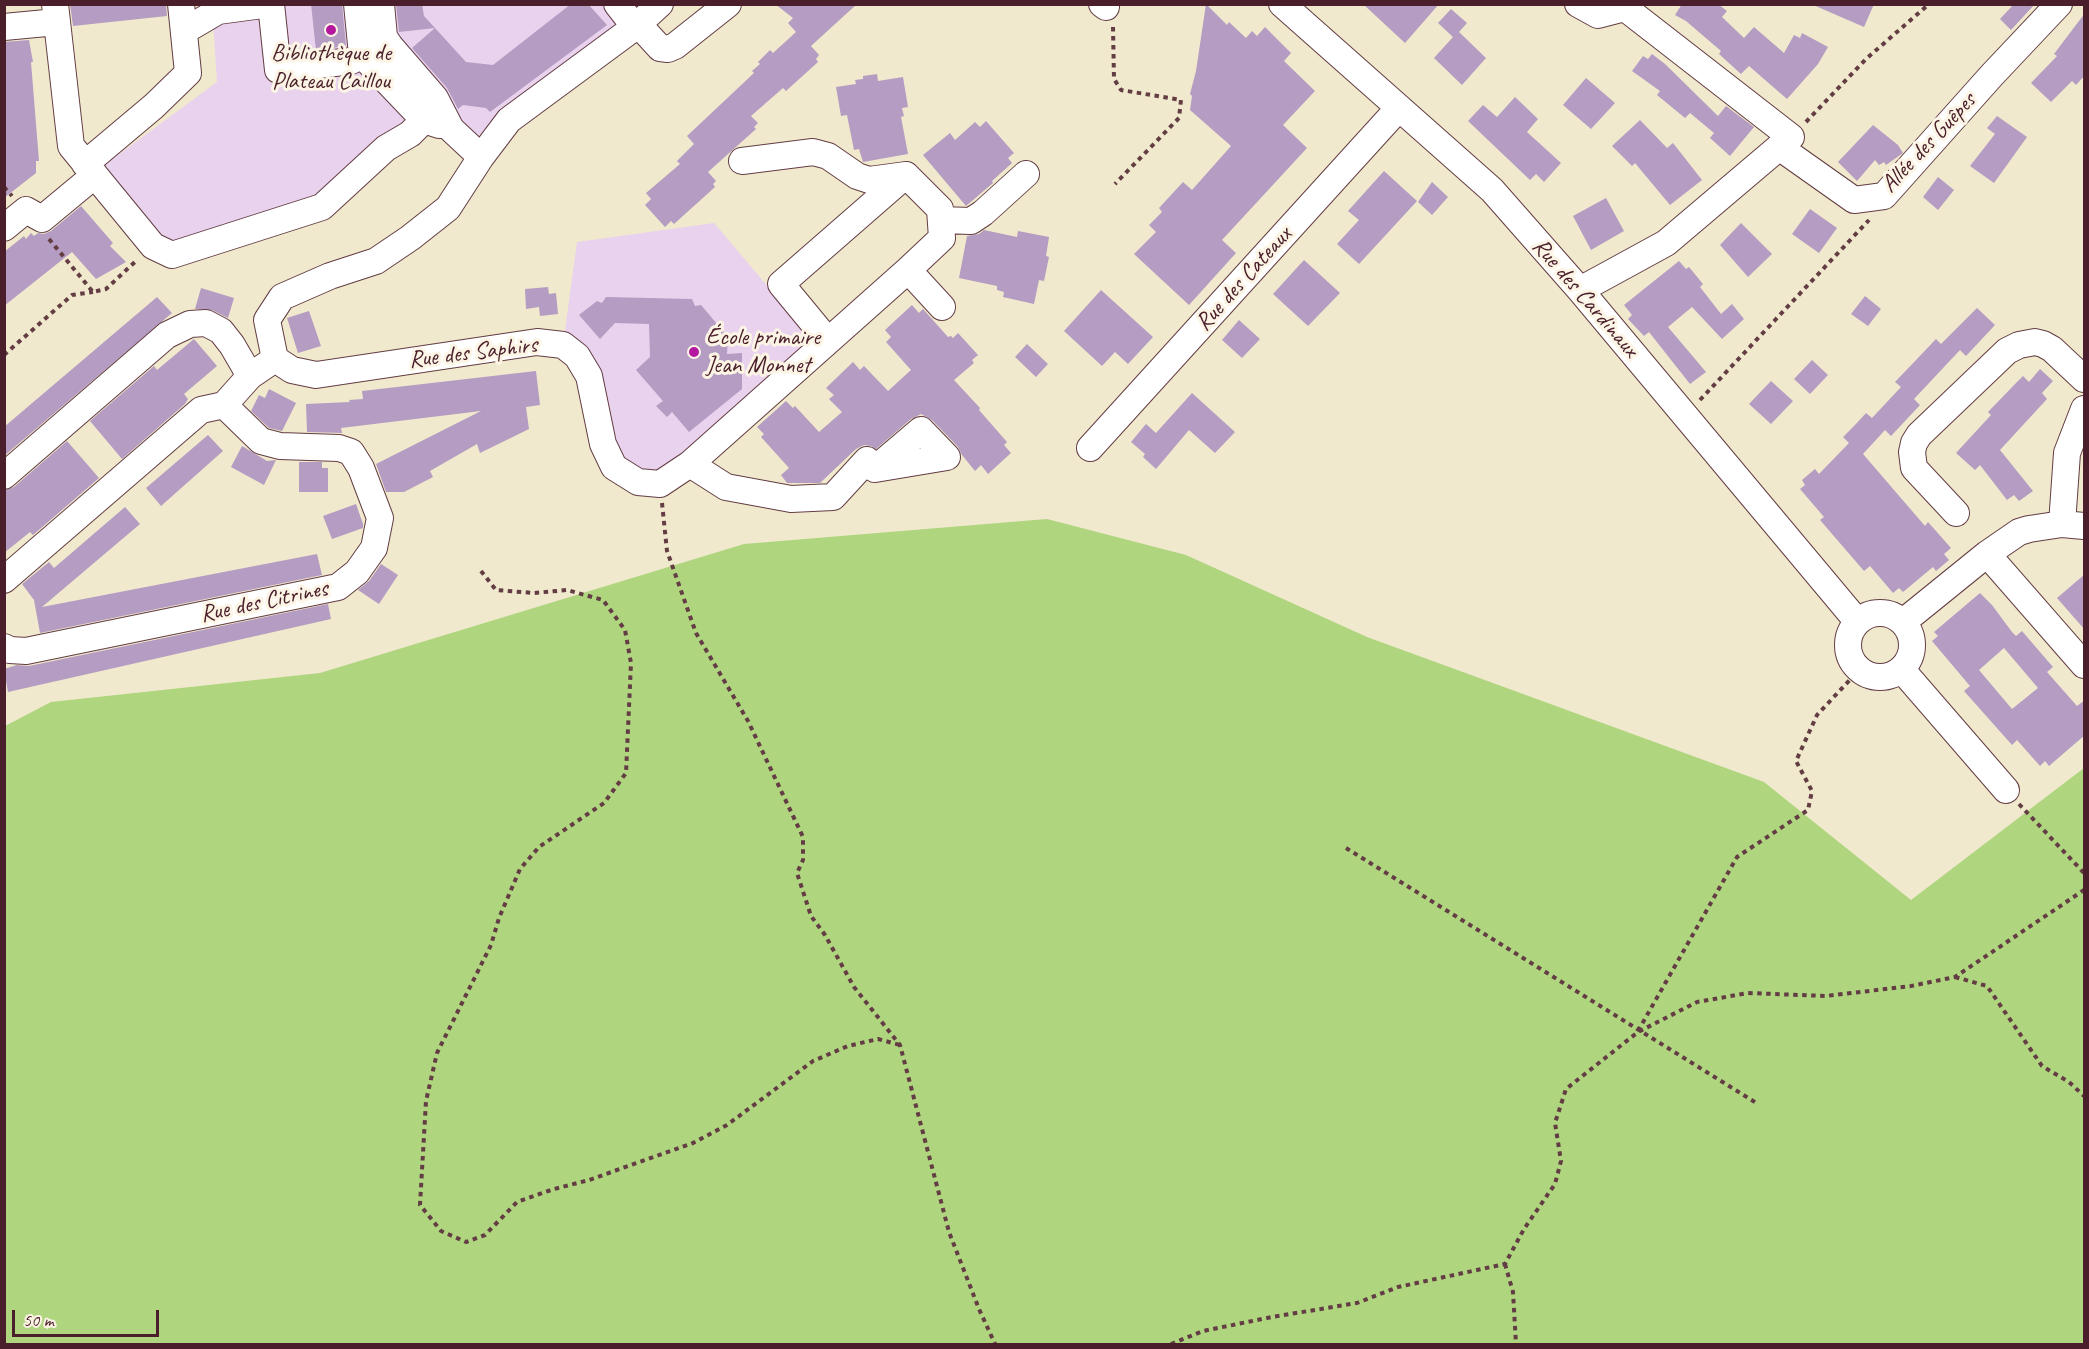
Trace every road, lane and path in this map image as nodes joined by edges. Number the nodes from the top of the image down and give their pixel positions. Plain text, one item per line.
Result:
1 (181, 4) edge
2 (270, 4) edge
3 (357, 4) edge
4 (381, 4) edge
5 (617, 4) edge
6 (660, 4) edge
7 (728, 4) edge
8 (1282, 4) edge
9 (1578, 4) edge
10 (1929, 4) edge
11 (2059, 4) edge
12 (1104, 6) edge
13 (1626, 6) edge
14 (56, 13) edge
15 (636, 26) junction
16 (4, 27) edge
17 (184, 31) junction
18 (390, 46) junction
19 (362, 55) junction
20 (1398, 109) junction
21 (424, 120) junction
22 (451, 129) junction
23 (1785, 142) junction
24 (480, 157) junction
25 (742, 161) dead end
26 (90, 169) junction
27 (1026, 174) dead end
28 (906, 175) junction
29 (1115, 184) dead end
30 (1884, 196) junction
31 (42, 219) junction
32 (4, 228) edge
33 (941, 229) junction
34 (153, 246) junction
35 (908, 270) junction
36 (1580, 290) junction
37 (93, 292) junction
38 (942, 307) dead end
39 (828, 341) junction
40 (4, 355) edge
41 (275, 359) junction
42 (250, 376) junction
43 (2085, 379) edge
44 (224, 405) junction
45 (2085, 409) edge
46 (1685, 416) junction
47 (1090, 448) dead end
48 (690, 464) junction
49 (875, 469) dead end
50 (4, 476) edge
51 (660, 484) junction
52 (1956, 513) dead end
53 (2073, 525) edge
54 (1987, 554) junction
55 (481, 571) dead end
56 (4, 580) edge
57 (1857, 621) junction
58 (1904, 622) junction
59 (4, 647) edge
60 (2085, 665) edge
61 (1859, 670) junction
62 (1902, 670) junction
63 (2006, 790) joint
64 (1347, 848) dead end
65 (2085, 873) edge
66 (2085, 890) edge
67 (1955, 977) junction
68 (1638, 1032) junction
69 (900, 1045) junction
70 (2085, 1096) edge
71 (1758, 1104) dead end
72 (1504, 1264) junction
73 (995, 1344) edge
74 (1171, 1344) edge
75 (1516, 1344) edge

1 - 17 street
2 - 17 street
2 - 19 street
3 - 19 street
4 - 18 street
5 - 15 street
6 - 15 street
7 - 15 street
8 - 20 street, Rue des Cardinaux
9 - 13 street
10 - 23 path
11 - 30 street, Allée des Guêpes
12 - 29 path
13 - 23 street, Allée des Guêpes
14 - 16 street
14 - 26 street
15 - 24 street
17 - 26 street
18 - 19 street
18 - 22 street
19 - 21 street
20 - 36 street, Rue des Cardinaux
20 - 47 street, Rue des Cateaux
21 - 22 street
21 - 34 street
22 - 24 street
23 - 30 street, Allée des Guêpes
23 - 36 street
24 - 41 street
25 - 28 street
26 - 31 street
26 - 34 street
27 - 33 street
28 - 33 street
28 - 39 street
30 - 46 path
31 - 32 street
31 - 37 path
33 - 35 street
34 - 37 path
35 - 38 street
35 - 39 street
36 - 46 street, Rue des Cardinaux
37 - 40 path
39 - 48 street
41 - 42 street
41 - 51 street, Rue des Saphirs
42 - 44 street
42 - 50 street
43 - 52 street
44 - 56 street
44 - 59 street, Rue des Citrines
45 - 53 street
46 - 57 street, Rue des Cardinaux
48 - 49 street
48 - 51 street
51 - 69 path
53 - 54 street
54 - 58 street
54 - 60 street
55 - 69 path
57 - 58 street
57 - 61 street
58 - 62 street
61 - 62 street
61 - 68 path
62 - 63 street
63 - 65 path
64 - 71 path
66 - 67 path
67 - 68 path
67 - 70 path
68 - 72 path
69 - 73 path
72 - 74 path
72 - 75 path

